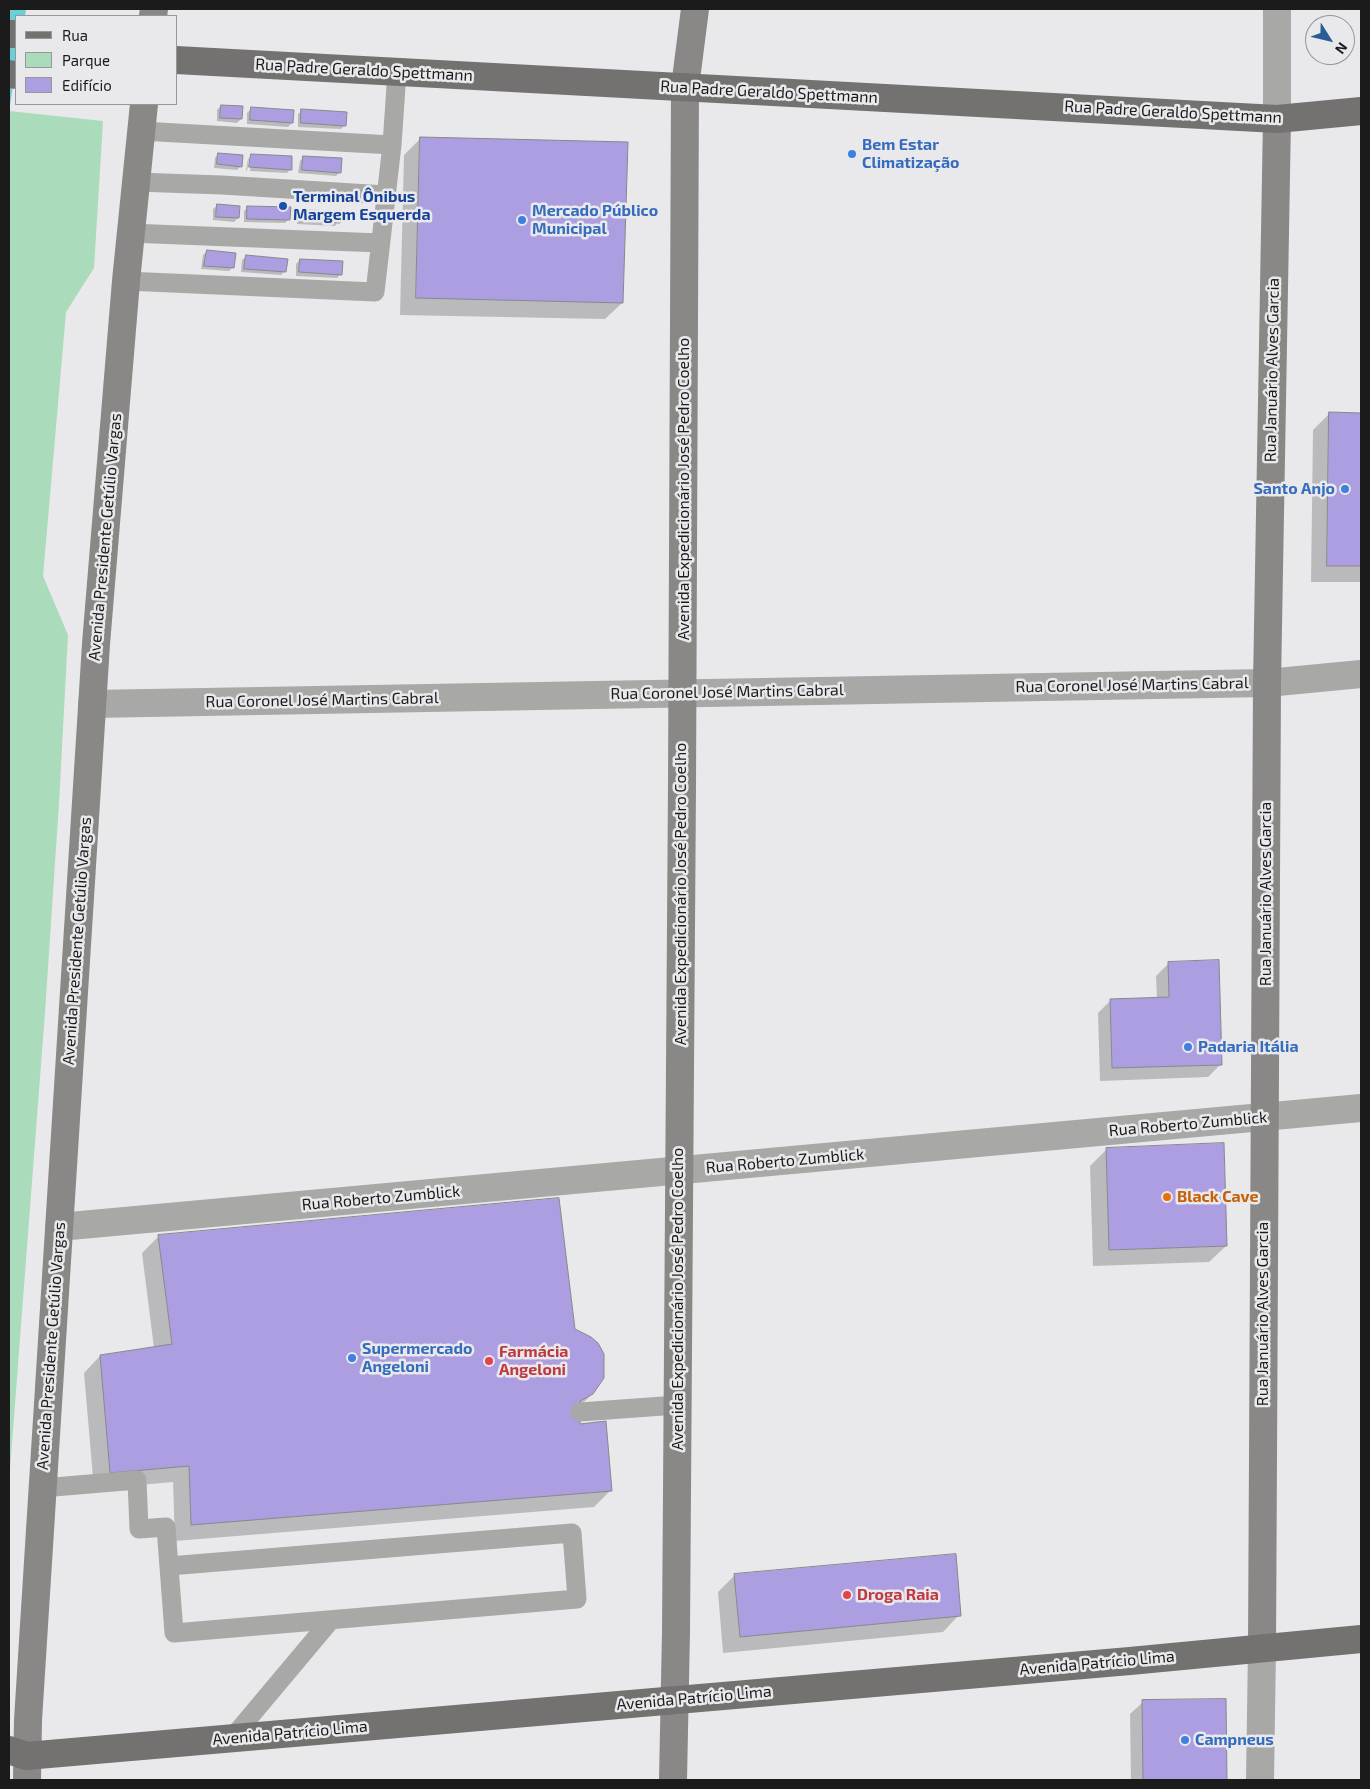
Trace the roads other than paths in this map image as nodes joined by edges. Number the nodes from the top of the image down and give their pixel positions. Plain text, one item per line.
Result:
1 (695, 9) edge
2 (1277, 9) edge
3 (178, 60) edge
4 (397, 72) junction
5 (685, 87) junction
6 (144, 105) edge
7 (1361, 111) edge
8 (1276, 119) junction
9 (141, 131) junction
10 (392, 145) junction
11 (135, 182) junction
12 (386, 195) junction
13 (130, 233) junction
14 (380, 243) junction
15 (126, 281) junction
16 (1361, 674) edge
17 (1267, 683) junction
18 (683, 693) junction
19 (92, 704) junction
20 (1361, 1108) edge
21 (1264, 1117) junction
22 (679, 1170) junction
23 (58, 1227) junction
24 (677, 1405) junction
25 (580, 1412) dead end
26 (42, 1488) junction
27 (169, 1566) junction
28 (331, 1620) junction
29 (1361, 1639) edge
30 (1262, 1648) junction
31 (673, 1699) junction
32 (232, 1738) junction
33 (20, 1762) edge
34 (673, 1780) edge
35 (1260, 1780) edge

1 - 5 street, Avenida Expedicionário José Pedro Coelho
2 - 8 street, Rua Januário Alves Garcia
3 - 4 main road, Rua Padre Geraldo Spettmann
4 - 5 main road, Rua Padre Geraldo Spettmann
4 - 10 lane
5 - 8 main road, Rua Padre Geraldo Spettmann
5 - 18 street, Avenida Expedicionário José Pedro Coelho
6 - 9 street, Avenida Presidente Getúlio Vargas
7 - 8 main road, Rua Padre Geraldo Spettmann
8 - 17 street, Rua Januário Alves Garcia
9 - 10 lane
9 - 11 street, Avenida Presidente Getúlio Vargas
10 - 12 lane
11 - 12 lane
11 - 13 street, Avenida Presidente Getúlio Vargas
12 - 14 lane
13 - 14 lane
13 - 15 street, Avenida Presidente Getúlio Vargas
14 - 15 lane
15 - 19 street, Avenida Presidente Getúlio Vargas
16 - 17 street, Rua Coronel José Martins Cabral
17 - 18 street, Rua Coronel José Martins Cabral
17 - 21 street, Rua Januário Alves Garcia
18 - 19 street, Rua Coronel José Martins Cabral
18 - 22 street, Avenida Expedicionário José Pedro Coelho
19 - 23 street, Avenida Presidente Getúlio Vargas
20 - 21 street, Rua Roberto Zumblick
21 - 22 street, Rua Roberto Zumblick
21 - 30 street, Rua Januário Alves Garcia
22 - 23 street, Rua Roberto Zumblick
22 - 24 street, Avenida Expedicionário José Pedro Coelho
23 - 26 street, Avenida Presidente Getúlio Vargas
24 - 25 lane
24 - 31 street, Avenida Expedicionário José Pedro Coelho
26 - 27 lane
26 - 33 street, Avenida Presidente Getúlio Vargas
27 - 28 lane
27 - 28 lane
28 - 32 lane
29 - 30 main road, Avenida Patrício Lima
30 - 31 main road, Avenida Patrício Lima
30 - 35 street, Rua Januário Alves Garcia
31 - 32 main road, Avenida Patrício Lima
31 - 34 street, Avenida Expedicionário José Pedro Coelho
32 - 33 main road, Avenida Patrício Lima

